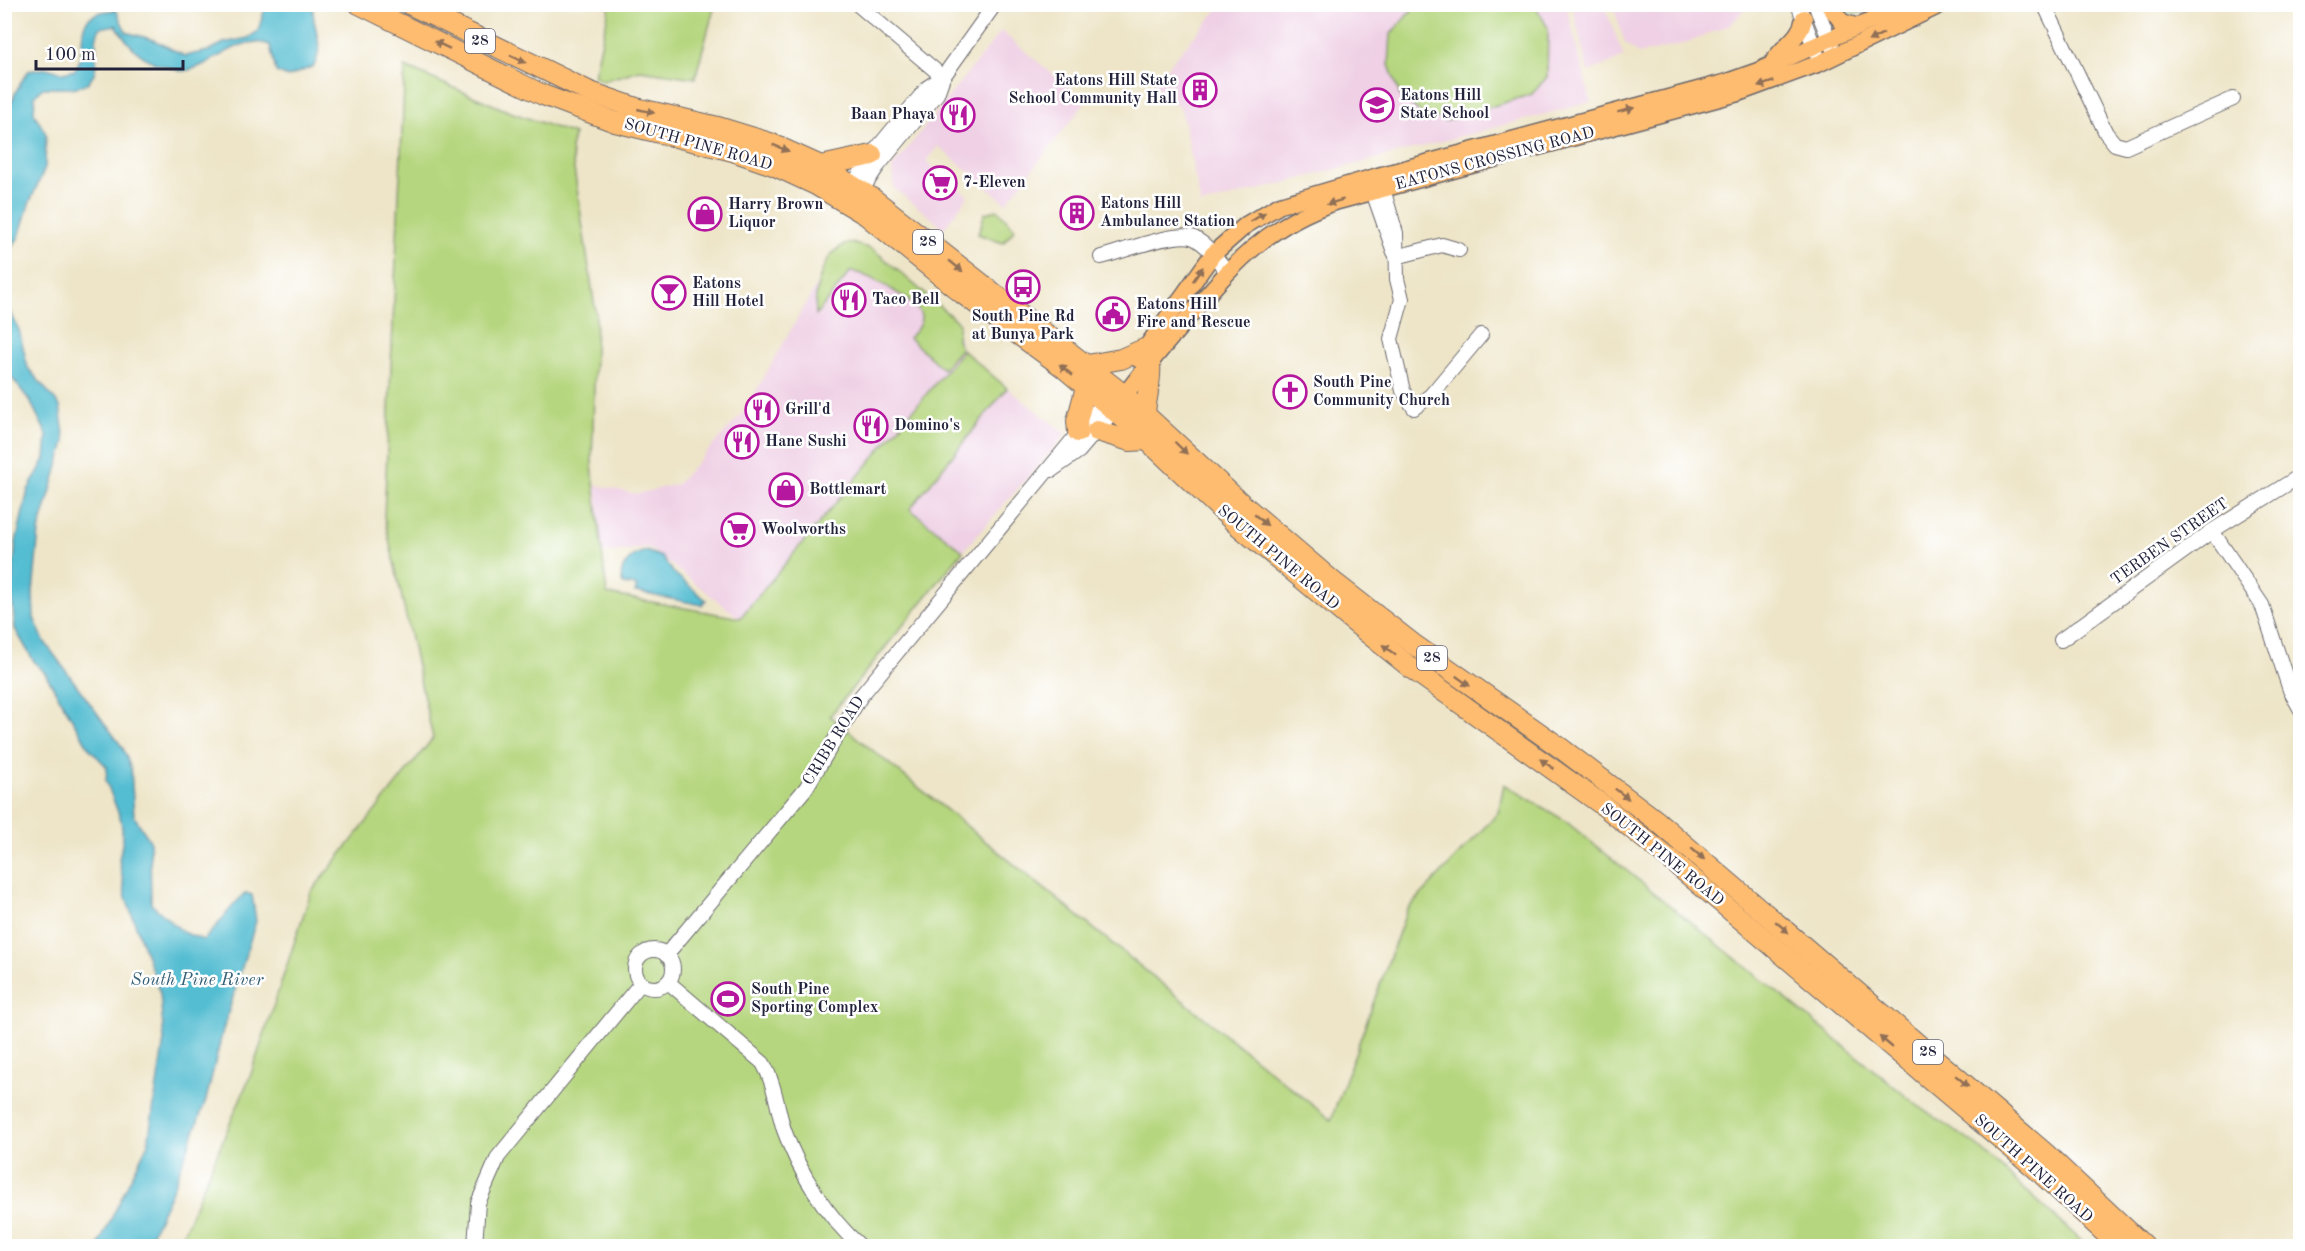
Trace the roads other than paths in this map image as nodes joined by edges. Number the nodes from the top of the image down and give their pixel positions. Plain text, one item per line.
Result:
1 (409, 4) edge
2 (995, 4) edge
3 (1815, 4) edge
4 (1828, 4) edge
5 (1909, 4) edge
6 (1942, 4) edge
7 (2044, 4) edge
8 (860, 5) edge
9 (368, 9) edge
10 (1801, 11) edge
11 (1858, 27) junction
12 (1822, 43) junction
13 (1837, 56) junction
14 (1820, 63) junction
15 (1772, 65) junction
16 (943, 77) junction
17 (2233, 99) dead end
18 (872, 155) junction
19 (821, 166) junction
20 (1378, 190) junction
21 (852, 195) junction
22 (1459, 250) dead end
23 (1213, 254) junction
24 (1101, 257) dead end
25 (1396, 257) junction
26 (1227, 272) junction
27 (1481, 335) dead end
28 (1147, 356) junction
29 (1087, 364) junction
30 (1086, 387) junction
31 (1114, 399) junction
32 (1145, 414) junction
33 (1088, 432) junction
34 (1148, 440) junction
35 (2301, 476) edge
36 (2212, 531) junction
37 (2061, 640) dead end
38 (2301, 708) edge
39 (666, 955) junction
40 (668, 982) junction
41 (642, 983) junction
42 (475, 1246) edge
43 (860, 1246) edge
44 (2119, 1246) edge
45 (2144, 1246) edge

1 -> 19 highway, SOUTH PINE ROAD / 28
2 - 16 street
3 - 12 street
4 - 11 main road
5 - 11 main road, EATONS CROSSING ROAD
6 -> 13 main road, EATONS CROSSING ROAD
7 - 17 street
8 - 16 street
21 -> 9 highway, SOUTH PINE ROAD / 28
10 - 12 street
10 - 15 main road
11 - 12 main road, EATONS CROSSING ROAD
12 - 13 street
12 - 14 street
12 - 15 main road, EATONS CROSSING ROAD
13 - 14 main road, EATONS CROSSING ROAD
14 -> 20 main road, EATONS CROSSING ROAD
23 -> 15 main road, EATONS CROSSING ROAD
16 - 18 street
16 - 21 street
18 - 19 highway
18 - 21 street
19 - 21 highway, SOUTH PINE ROAD / 28
20 - 25 street
20 -> 26 main road, EATONS CROSSING ROAD
21 -> 29 highway, SOUTH PINE ROAD / 28
30 -> 21 highway, SOUTH PINE ROAD / 28
22 - 25 street
23 - 24 street
23 - 26 street
28 -> 23 main road, EATONS CROSSING ROAD
25 - 27 street
26 - 28 main road, EATONS CROSSING ROAD
28 - 29 highway
28 - 31 main road, EATONS CROSSING ROAD
28 - 32 highway
29 - 31 highway, SOUTH PINE ROAD / 28
30 - 31 highway, SOUTH PINE ROAD / 28
30 - 33 highway
31 - 32 highway, SOUTH PINE ROAD / 28
31 - 33 street, CRIBB ROAD
31 - 34 highway, SOUTH PINE ROAD / 28
32 -> 45 highway, SOUTH PINE ROAD / 28
33 - 34 highway
33 - 39 street, CRIBB ROAD
44 -> 34 highway, SOUTH PINE ROAD / 28
35 - 36 street, TERBEN STREET
36 - 37 street, TERBEN STREET
36 - 38 street
39 - 40 street
39 - 41 street
40 - 41 street
40 - 43 street
41 - 42 street

